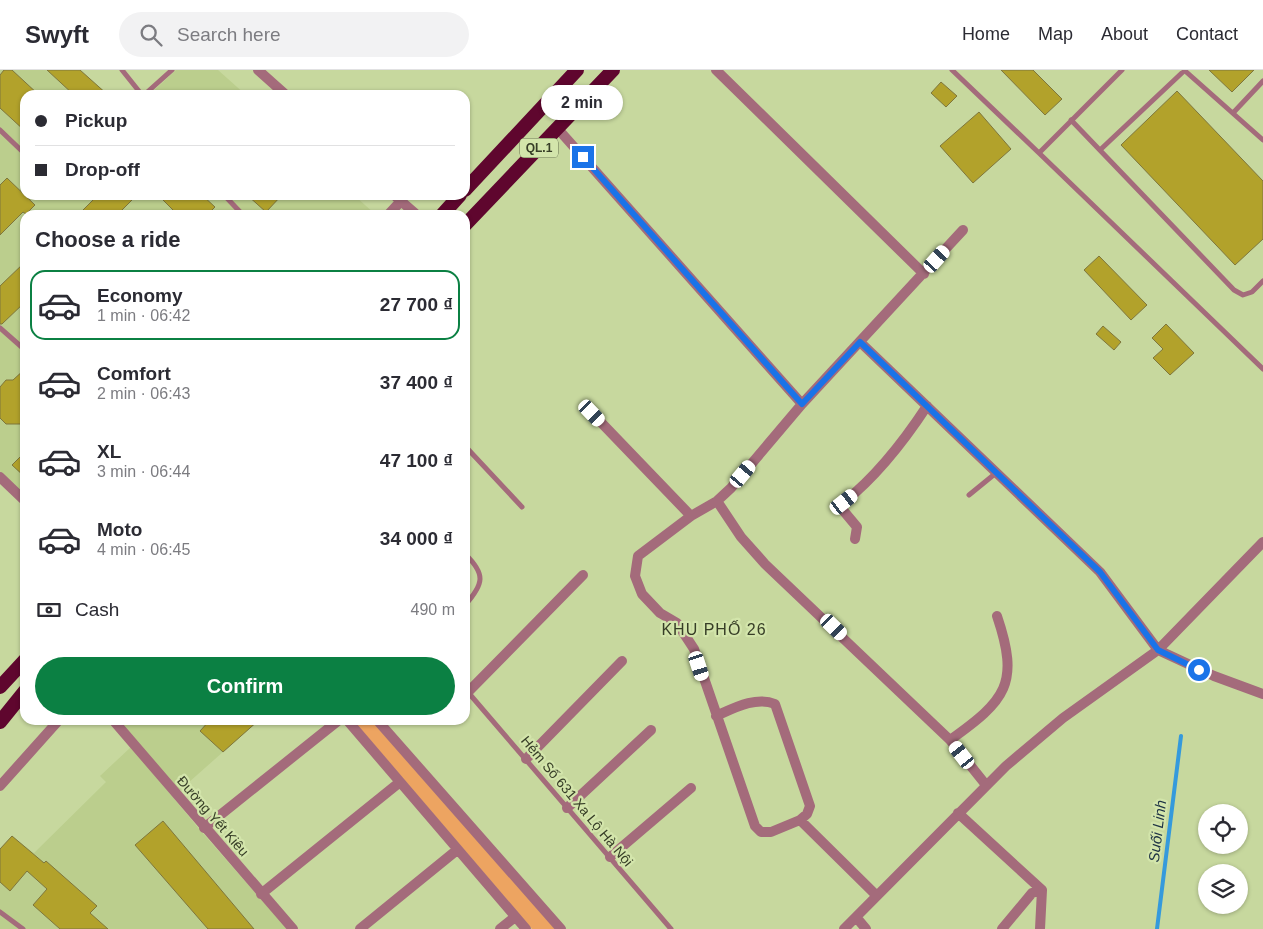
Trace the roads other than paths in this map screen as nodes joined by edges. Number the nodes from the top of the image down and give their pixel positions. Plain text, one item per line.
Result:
1 (122, 70) edge
2 (172, 70) edge
3 (258, 70) edge
4 (577, 70) edge
5 (613, 70) edge
6 (716, 70) edge
7 (952, 70) edge
8 (1122, 70) edge
9 (1184, 70) edge
10 (1263, 81) edge
11 (139, 90) edge
12 (149, 90) edge
13 (280, 90) edge
14 (1233, 113) junction
15 (1071, 120) junction
16 (558, 129) junction
17 (0, 130) edge
18 (1263, 140) edge
19 (20, 149) edge
20 (1100, 150) junction
21 (1039, 153) junction
22 (470, 185) edge
23 (229, 200) edge
24 (400, 200) edge
25 (456, 200) edge
26 (238, 210) edge
27 (411, 210) edge
28 (446, 210) edge
29 (470, 220) edge
30 (963, 230) dead end
31 (924, 274) junction
32 (1263, 281) edge
33 (0, 328) edge
34 (860, 342) junction
35 (20, 346) edge
36 (1263, 369) edge
37 (802, 404) junction
38 (927, 406) junction
39 (592, 413) dead end
40 (470, 451) edge
41 (996, 472) junction
42 (0, 477) edge
43 (969, 495) dead end
44 (20, 496) edge
45 (717, 502) junction
46 (522, 507) dead end
47 (691, 516) junction
48 (855, 538) dead end
49 (1263, 542) edge
50 (470, 559) edge
51 (583, 575) dead end
52 (470, 598) edge
53 (997, 616) dead end
54 (1158, 650) junction
55 (622, 660) dead end
56 (20, 665) edge
57 (0, 687) edge
58 (470, 687) edge
59 (470, 694) edge
60 (1263, 694) edge
61 (20, 697) edge
62 (716, 716) junction
63 (0, 722) edge
64 (55, 725) edge
65 (117, 725) edge
66 (333, 725) edge
67 (351, 725) edge
68 (381, 725) edge
69 (650, 730) dead end
70 (950, 740) junction
71 (526, 759) junction
72 (400, 782) junction
73 (986, 785) junction
74 (0, 786) edge
75 (691, 788) dead end
76 (567, 808) junction
77 (958, 813) junction
78 (800, 820) junction
79 (204, 828) junction
80 (457, 850) junction
81 (610, 857) junction
82 (1042, 890) junction
83 (261, 894) junction
84 (876, 895) junction
85 (0, 912) edge
86 (515, 917) junction
87 (856, 917) junction
88 (23, 929) edge
89 (293, 929) edge
90 (360, 929) edge
91 (500, 929) edge
92 (526, 929) edge
93 (561, 929) edge
94 (671, 929) edge
95 (844, 929) edge
96 (866, 929) edge
97 (1002, 929) edge
98 (1040, 929) edge

1 - 11 lane
2 - 12 lane
3 - 13 street
4 - 22 highway, QL.1
5 - 16 highway, QL.1
6 - 31 street
7 - 21 lane
8 - 15 lane
9 - 14 lane
9 - 20 lane
10 - 14 lane
14 - 18 lane
15 - 20 lane
15 - 21 lane
16 - 29 highway, QL.1
16 - 37 street
17 - 19 lane
20 - 32 lane
21 - 36 lane
23 - 26 lane
24 - 27 street
25 - 28 highway
30 - 31 street
31 - 34 street
33 - 35 lane
34 - 37 street
34 - 38 street
37 - 45 street
38 - 41 street
38 - 48 street
39 - 47 street
40 - 46 lane
41 - 43 lane
41 - 54 street
42 - 44 street
45 - 47 street
45 - 70 street
47 - 62 street
49 - 54 street
50 - 52 lane
51 - 58 street
53 - 70 street
54 - 60 street
54 - 73 street
55 - 71 street
56 - 57 highway
59 - 71 lane, Hẻm Số 631 Xa Lộ Hà Nội
61 - 63 highway
62 - 78 street
62 - 78 street
64 - 74 street
65 - 79 street, Đường Yết Kiêu
66 - 79 street
67 - 72 street
68 - 93 street
69 - 76 street
70 - 73 street
71 - 76 lane, Hẻm Số 631 Xa Lộ Hà Nội
72 - 80 street
72 - 83 street
73 - 77 street
75 - 81 street
76 - 81 lane, Hẻm Số 631 Xa Lộ Hà Nội
77 - 82 street
77 - 84 street
78 - 84 street
79 - 83 street, Đường Yết Kiêu
80 - 86 street
80 - 90 street
81 - 94 lane, Hẻm Số 631 Xa Lộ Hà Nội
82 - 97 street
82 - 98 street
83 - 89 street, Đường Yết Kiêu
84 - 87 street
85 - 88 lane
86 - 91 street
86 - 92 street
87 - 95 street
87 - 96 street

